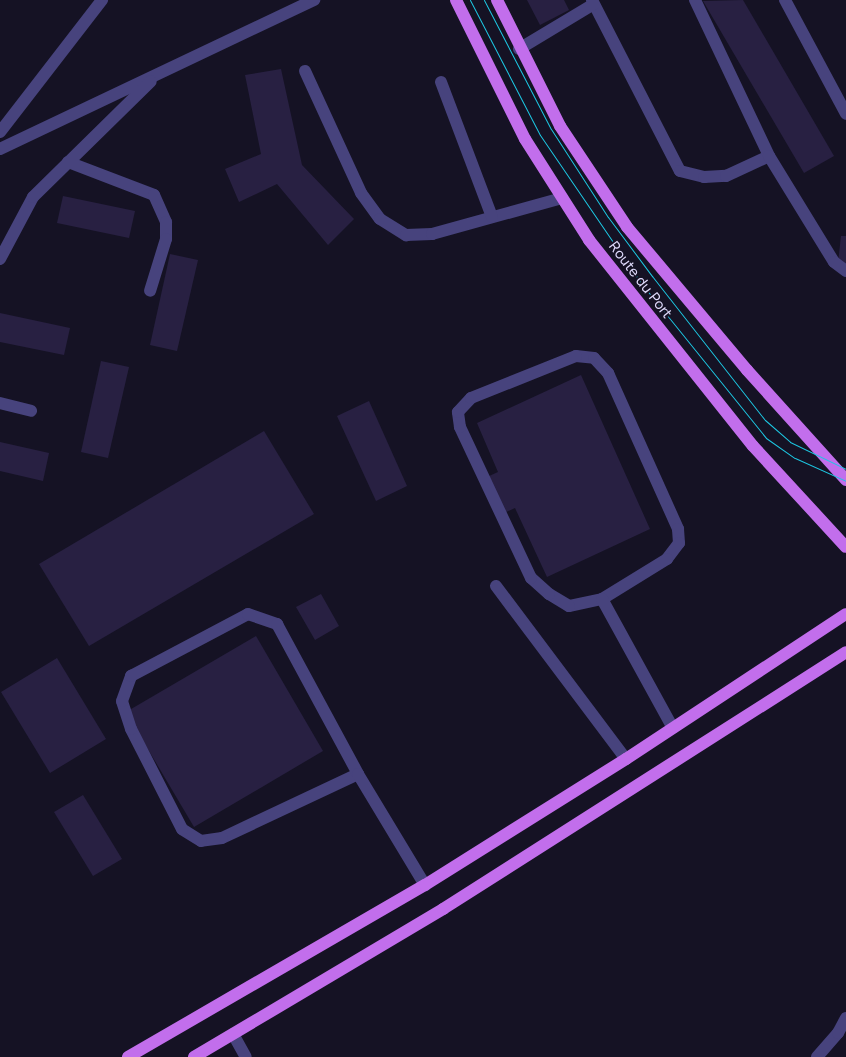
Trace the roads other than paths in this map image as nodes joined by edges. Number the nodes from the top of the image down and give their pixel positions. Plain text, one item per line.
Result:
1 (102, 0) edge
2 (314, 0) edge
3 (456, 0) edge
4 (497, 0) edge
5 (694, 0) edge
6 (784, 0) edge
7 (593, 2) edge
8 (519, 49) junction
9 (305, 70) dead end
10 (158, 74) junction
11 (441, 82) dead end
12 (846, 113) edge
13 (0, 132) edge
14 (0, 149) edge
15 (768, 156) junction
16 (68, 162) junction
17 (562, 198) junction
18 (492, 217) junction
19 (0, 259) edge
20 (846, 271) edge
21 (150, 291) dead end
22 (0, 403) edge
23 (31, 411) dead end
24 (846, 480) edge
25 (846, 547) edge
26 (496, 586) dead end
27 (602, 599) junction
28 (846, 614) edge
29 (846, 652) edge
30 (673, 728) junction
31 (626, 759) junction
32 (358, 774) junction
33 (425, 885) junction
34 (846, 1018) edge
35 (233, 1034) junction
36 (128, 1057) edge
37 (194, 1057) edge
38 (246, 1057) edge
39 (817, 1057) edge

1 - 13 street
2 - 10 street
3 - 17 main road, Route du Port
4 - 8 main road, Route du Port
5 - 15 street
6 - 12 street
7 - 8 street
7 - 15 street
8 - 24 main road, Route du Port
9 - 18 street
10 - 14 street
10 - 16 street
11 - 18 street
15 - 20 street
16 - 19 street
16 - 21 street
17 - 18 street
17 - 25 main road, Route du Port
22 - 23 street
26 - 31 street
27 - 27 street
27 - 30 street
28 - 30 main road
29 - 35 main road
30 - 31 main road
31 - 33 main road
32 - 32 street
32 - 33 street
33 - 36 main road
34 - 39 street
35 - 37 main road
35 - 38 street

